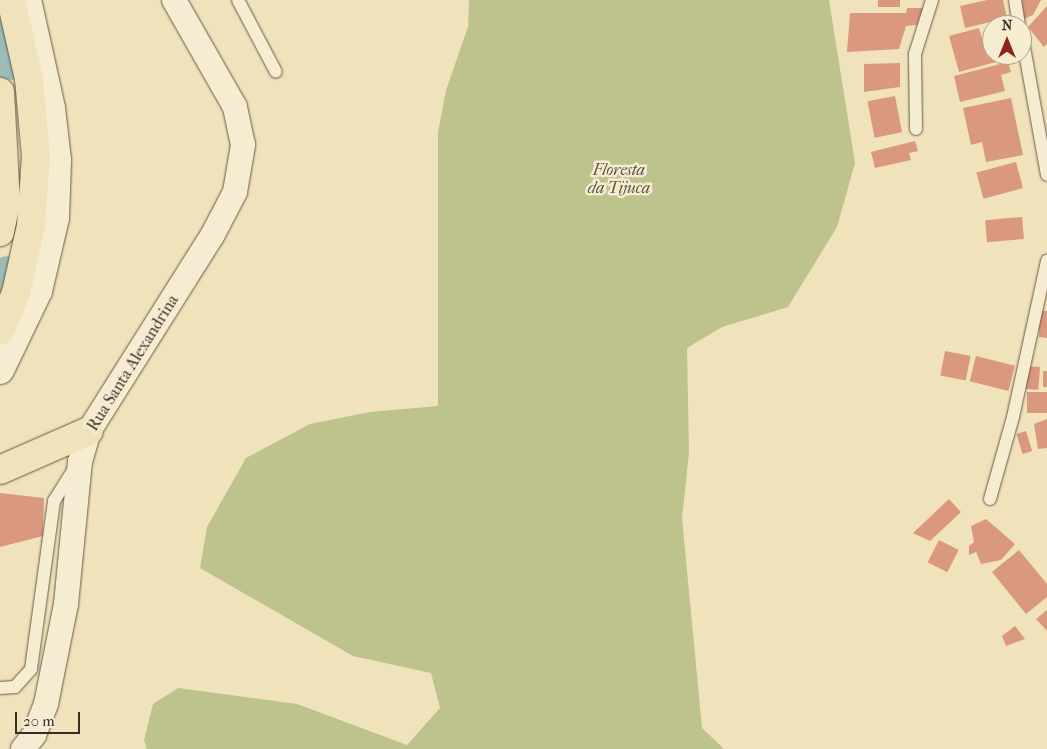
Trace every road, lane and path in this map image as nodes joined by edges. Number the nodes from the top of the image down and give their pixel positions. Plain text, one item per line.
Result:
1 (11, 0) edge
2 (27, 0) edge
3 (174, 0) edge
4 (238, 0) edge
5 (932, 0) edge
6 (1015, 0) edge
7 (1017, 15) edge
8 (1027, 65) edge
9 (276, 72) dead end
10 (0, 92) edge
11 (916, 129) dead end
12 (1047, 175) edge
13 (0, 232) edge
14 (1047, 261) edge
15 (0, 331) edge
16 (0, 370) edge
17 (89, 431) junction
18 (80, 462) junction
19 (0, 470) edge
20 (990, 499) dead end
21 (0, 688) edge
22 (23, 749) edge

1 - 15 highway
2 - 16 main road
3 - 17 street, Rua Santa Alexandrina
4 - 9 lane
5 - 11 lane
6 - 7 lane
8 - 12 lane
10 - 13 highway
14 - 20 lane
17 - 18 street, Rua Santa Alexandrina
17 - 19 highway
18 - 21 lane
18 - 22 street, Rua Santa Alexandrina

